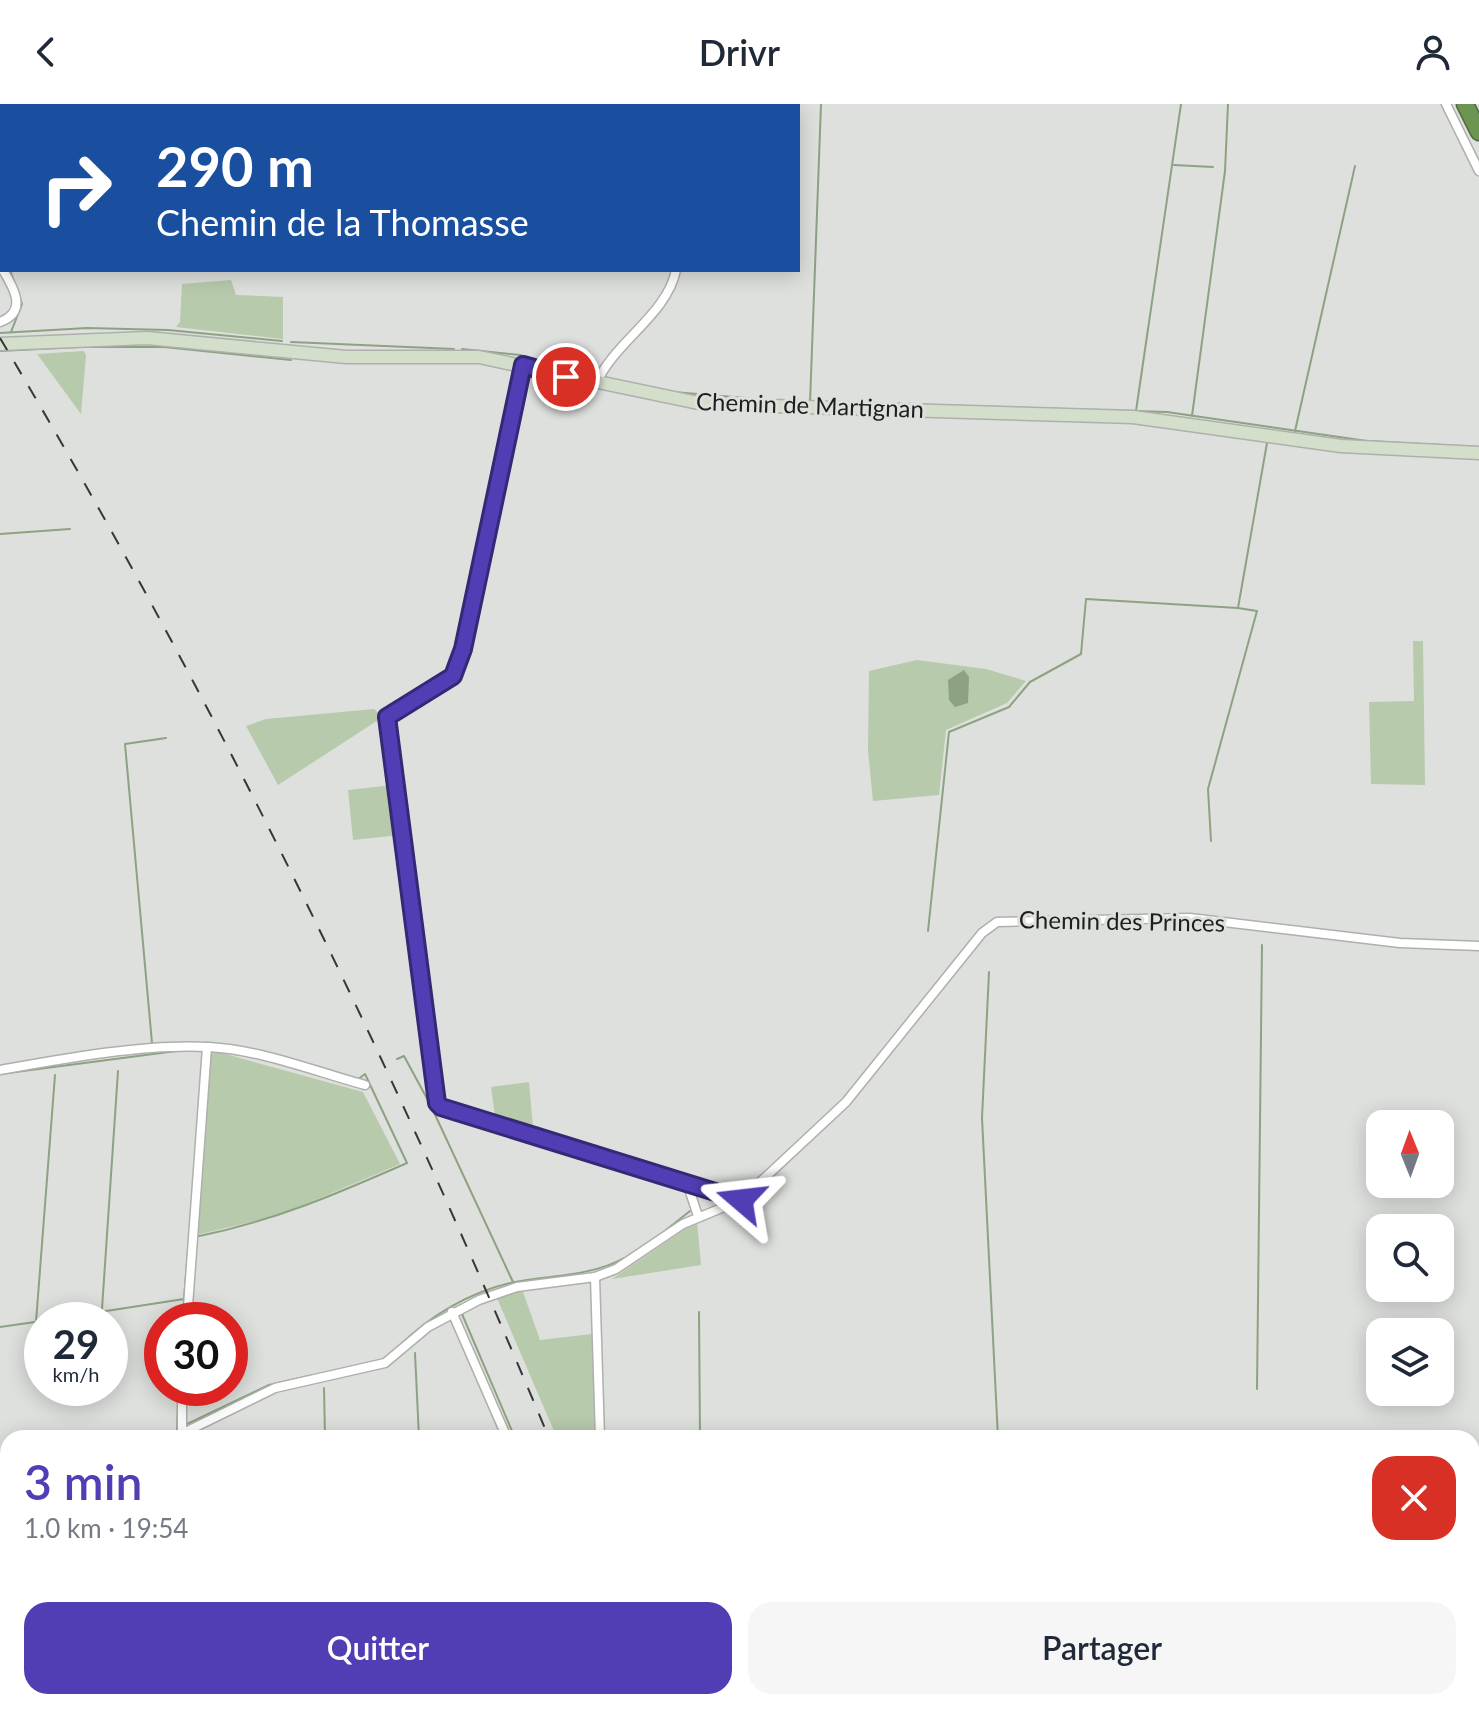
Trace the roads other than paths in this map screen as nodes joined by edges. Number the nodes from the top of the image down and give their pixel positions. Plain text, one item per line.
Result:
1 (1446, 104) edge
2 (1465, 104) edge
3 (1479, 132) edge
4 (1479, 171) edge
5 (5, 272) edge
6 (675, 272) edge
7 (0, 322) edge
8 (0, 344) edge
9 (523, 365) junction
10 (596, 384) junction
11 (1479, 453) edge
12 (1479, 946) edge
13 (207, 1047) junction
14 (0, 1070) edge
15 (365, 1085) dead end
16 (687, 1183) junction
17 (741, 1200) junction
18 (698, 1216) junction
19 (595, 1277) junction
20 (188, 1302) edge
21 (452, 1312) junction
22 (182, 1406) edge
23 (182, 1430) edge
24 (184, 1430) edge
25 (504, 1430) edge
26 (600, 1430) edge

1 - 4 street
2 - 3 highway
5 - 7 street
6 - 10 street
8 - 9 main road, Chemin de Martignan
9 - 10 main road, Chemin de Martignan
9 - 16 street
10 - 11 main road, Chemin de Martignan
12 - 17 street, Chemin des Princes
13 - 14 street
13 - 15 street
13 - 20 street
16 - 17 street
16 - 18 street
17 - 18 street, Chemin des Princes
18 - 19 street, Chemin des Princes
19 - 21 street, Chemin des Princes
19 - 26 street
21 - 24 street, Chemin des Princes
21 - 25 street
22 - 23 street

